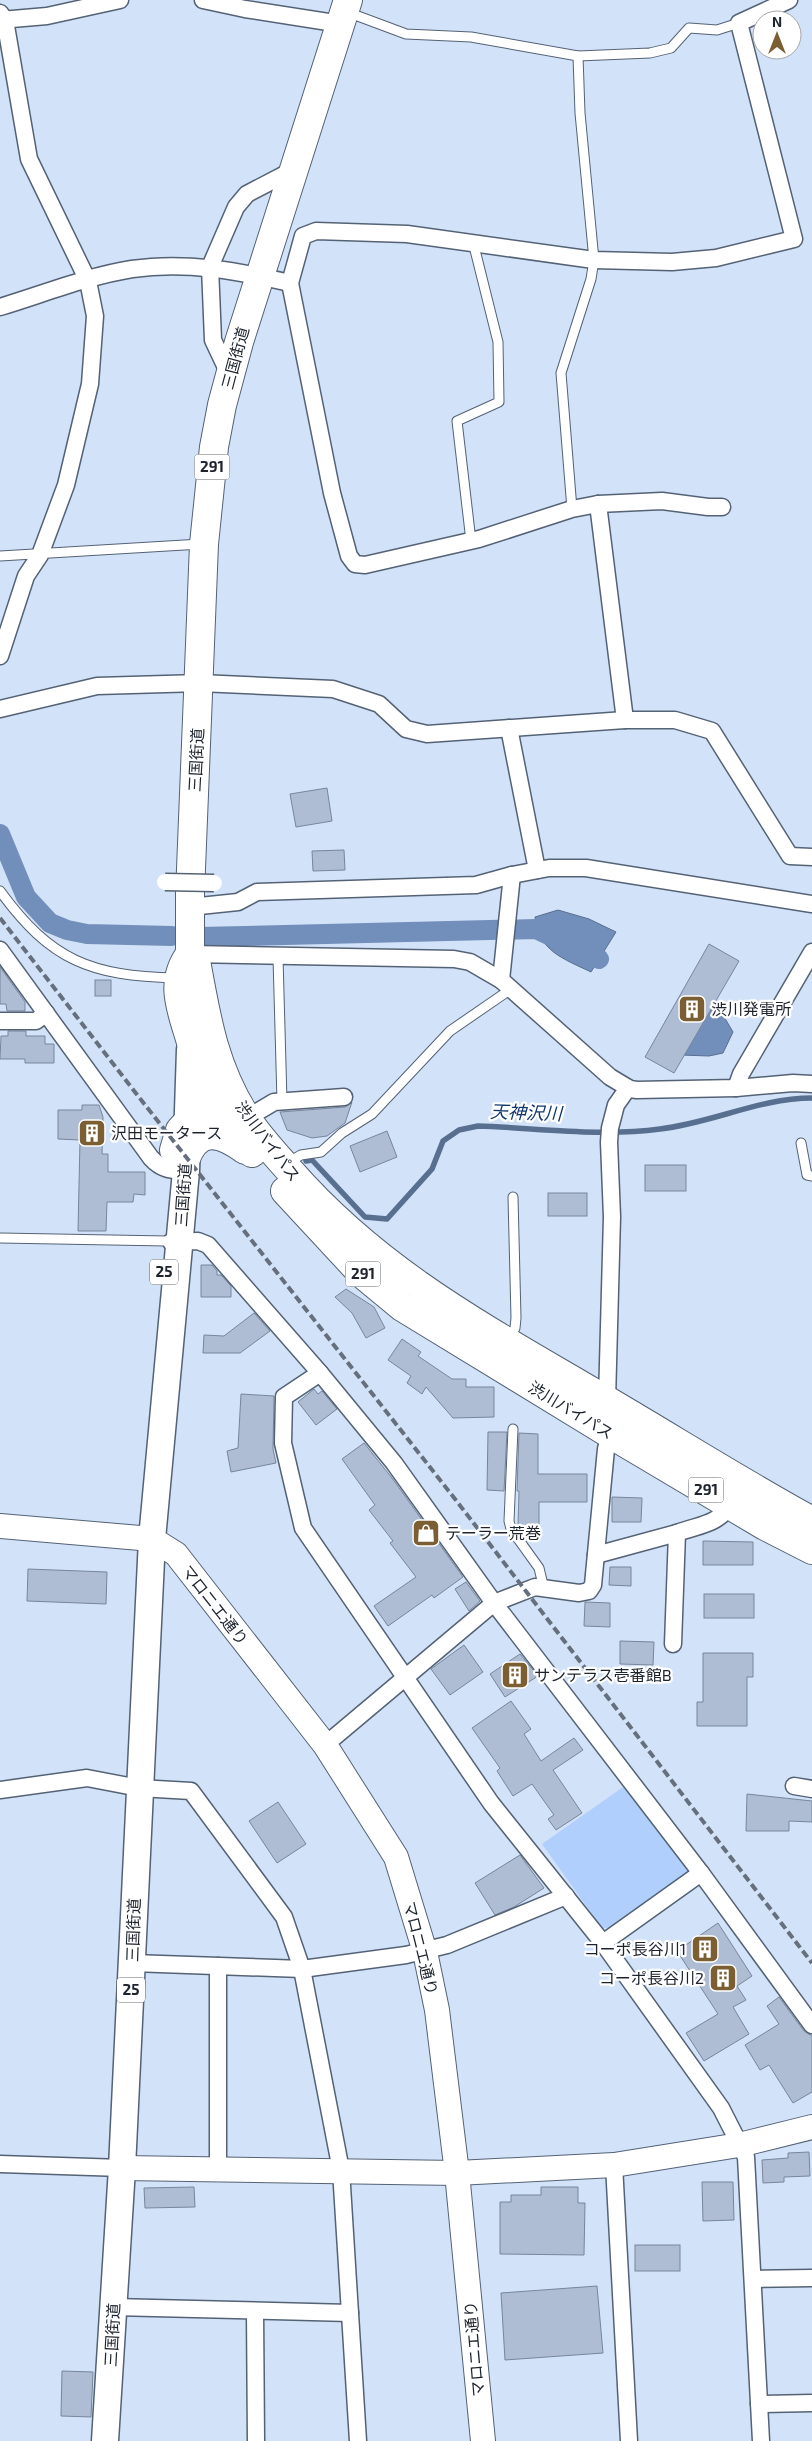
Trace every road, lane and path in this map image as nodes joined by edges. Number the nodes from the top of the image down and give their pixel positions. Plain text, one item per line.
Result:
1 (120, 0) edge
2 (203, 0) edge
3 (790, 0) edge
4 (345, 12) edge
5 (2, 18) edge
6 (738, 23) junction
7 (578, 56) junction
8 (293, 170) junction
9 (473, 242) junction
10 (594, 260) junction
11 (210, 267) junction
12 (259, 276) junction
13 (88, 281) junction
14 (290, 283) junction
15 (0, 307) edge
16 (230, 376) junction
17 (598, 504) junction
18 (722, 507) dead end
19 (572, 509) junction
20 (471, 541) junction
21 (204, 544) junction
22 (40, 554) junction
23 (0, 556) edge
24 (0, 656) edge
25 (200, 683) junction
26 (0, 708) edge
27 (625, 720) junction
28 (509, 728) junction
29 (812, 857) edge
30 (537, 870) junction
31 (512, 875) junction
32 (165, 882) dead end
33 (0, 891) edge
34 (200, 895) junction
35 (812, 904) edge
36 (0, 950) edge
37 (812, 952) edge
38 (278, 958) junction
39 (184, 966) junction
40 (506, 984) junction
41 (179, 1005) junction
42 (46, 1013) junction
43 (0, 1021) edge
44 (191, 1040) junction
45 (812, 1084) edge
46 (628, 1088) junction
47 (736, 1088) junction
48 (344, 1097) dead end
49 (282, 1101) junction
50 (219, 1111) junction
51 (247, 1118) junction
52 (188, 1120) junction
53 (801, 1143) dead end
54 (254, 1156) junction
55 (180, 1163) junction
56 (285, 1165) junction
57 (812, 1176) edge
58 (513, 1197) dead end
59 (0, 1238) edge
60 (173, 1242) junction
61 (508, 1342) junction
62 (320, 1373) junction
63 (607, 1400) junction
64 (513, 1429) dead end
65 (610, 1434) junction
66 (739, 1495) junction
67 (812, 1521) edge
68 (0, 1526) edge
69 (676, 1533) junction
70 (152, 1539) junction
71 (812, 1550) edge
72 (596, 1555) junction
73 (544, 1589) junction
74 (494, 1603) junction
75 (673, 1644) dead end
76 (405, 1678) junction
77 (324, 1745) junction
78 (794, 1786) dead end
79 (139, 1788) junction
80 (812, 1789) edge
81 (0, 1790) edge
82 (701, 1873) junction
83 (566, 1896) junction
84 (603, 1943) junction
85 (425, 1952) junction
86 (132, 1963) junction
87 (218, 1966) junction
88 (302, 1969) junction
89 (812, 2025) edge
90 (812, 2127) edge
91 (739, 2145) junction
92 (0, 2164) edge
93 (614, 2165) junction
94 (122, 2168) junction
95 (218, 2168) junction
96 (341, 2170) junction
97 (458, 2173) junction
98 (812, 2278) edge
99 (754, 2280) junction
100 (113, 2307) junction
101 (255, 2311) junction
102 (350, 2313) junction
103 (812, 2403) edge
104 (759, 2404) junction
105 (105, 2441) edge
106 (256, 2441) edge
107 (358, 2441) edge
108 (483, 2441) edge
109 (629, 2441) edge
110 (761, 2441) edge

1 - 5 street
2 - 4 street
3 - 6 street
4 - 7 lane
4 - 8 highway, 三国街道 / 291
5 - 13 street
6 - 7 lane
6 - 10 street
7 - 10 lane
8 - 11 street
8 - 12 highway, 三国街道 / 291
9 - 10 street
9 - 14 street
9 - 20 lane
10 - 19 lane
11 - 12 street
11 - 13 street
11 - 16 street
12 - 14 street
12 - 16 highway, 三国街道 / 291
13 - 15 street
13 - 22 street
14 - 20 street
16 - 21 highway, 三国街道 / 291
17 - 18 street
17 - 19 street
17 - 27 street
19 - 20 street
21 - 22 lane
21 - 25 highway, 三国街道 / 291
22 - 23 lane
22 - 24 street
25 - 26 street
25 - 28 street
25 - 34 highway, 三国街道 / 291
27 - 28 street
27 - 29 street
28 - 30 street
30 - 31 street
30 - 35 street
31 - 34 street
31 - 40 street
32 - 34 street, bridge
33 - 39 lane
34 - 39 highway, 三国街道 / 291
36 - 42 street
37 - 47 street
38 - 39 street
38 - 40 street
38 - 49 lane
39 - 41 highway, 渋川バイパス / 291
39 - 44 main road, 三国街道
39 - 51 highway, 渋川バイパス / 291
40 - 46 street
40 - 56 lane
41 - 44 highway, 渋川バイパス / 291
41 - 55 main road, 三国街道 / 25
42 - 43 street
42 - 55 street
44 - 50 highway, 渋川バイパス / 291
44 - 52 main road, 三国街道
45 - 47 street
46 - 47 street
46 - 63 street
48 - 49 street
49 - 51 street
50 - 51 highway
50 - 52 highway
50 - 54 highway, 渋川バイパス / 291
51 - 56 highway, 渋川バイパス / 291
52 - 55 highway
53 - 57 lane
54 - 55 highway
54 - 65 highway, 渋川バイパス / 291
55 - 60 main road, 三国街道 / 25
56 - 61 highway, 渋川バイパス / 291
58 - 61 lane
59 - 60 lane
60 - 62 street
60 - 70 main road, 三国街道 / 25
61 - 63 highway, 渋川バイパス / 291
62 - 74 street
62 - 76 street
63 - 65 street
63 - 66 highway, 渋川バイパス / 291
64 - 73 lane
65 - 66 highway, 渋川バイパス / 291
65 - 72 street
66 - 67 highway, 渋川バイパス / 291
66 - 69 street
66 - 71 highway, 渋川バイパス / 291
68 - 70 street
69 - 72 street
69 - 75 street
70 - 77 street, マロニエ通り
70 - 79 main road, 三国街道 / 25
72 - 73 street
73 - 74 street
74 - 76 street
74 - 82 street
76 - 77 street
76 - 83 street
77 - 85 street, マロニエ通り
78 - 80 street
79 - 81 street
79 - 86 main road, 三国街道 / 25
79 - 88 street
82 - 84 street
82 - 89 street
83 - 84 street
83 - 85 street
84 - 91 street
85 - 88 street
85 - 97 street, マロニエ通り
86 - 87 street
86 - 94 main road, 三国街道 / 25
87 - 88 street
87 - 95 street
88 - 96 street
90 - 91 street
91 - 93 street
91 - 99 street
92 - 94 street
93 - 97 street
93 - 109 street
94 - 95 street
94 - 100 main road, 三国街道 / 25
95 - 96 street
96 - 97 street
96 - 102 street
97 - 108 street, マロニエ通り
98 - 99 street
99 - 104 street
100 - 101 street
100 - 105 main road, 三国街道 / 25
101 - 102 street
101 - 106 street
102 - 107 street
103 - 104 street
104 - 110 street

